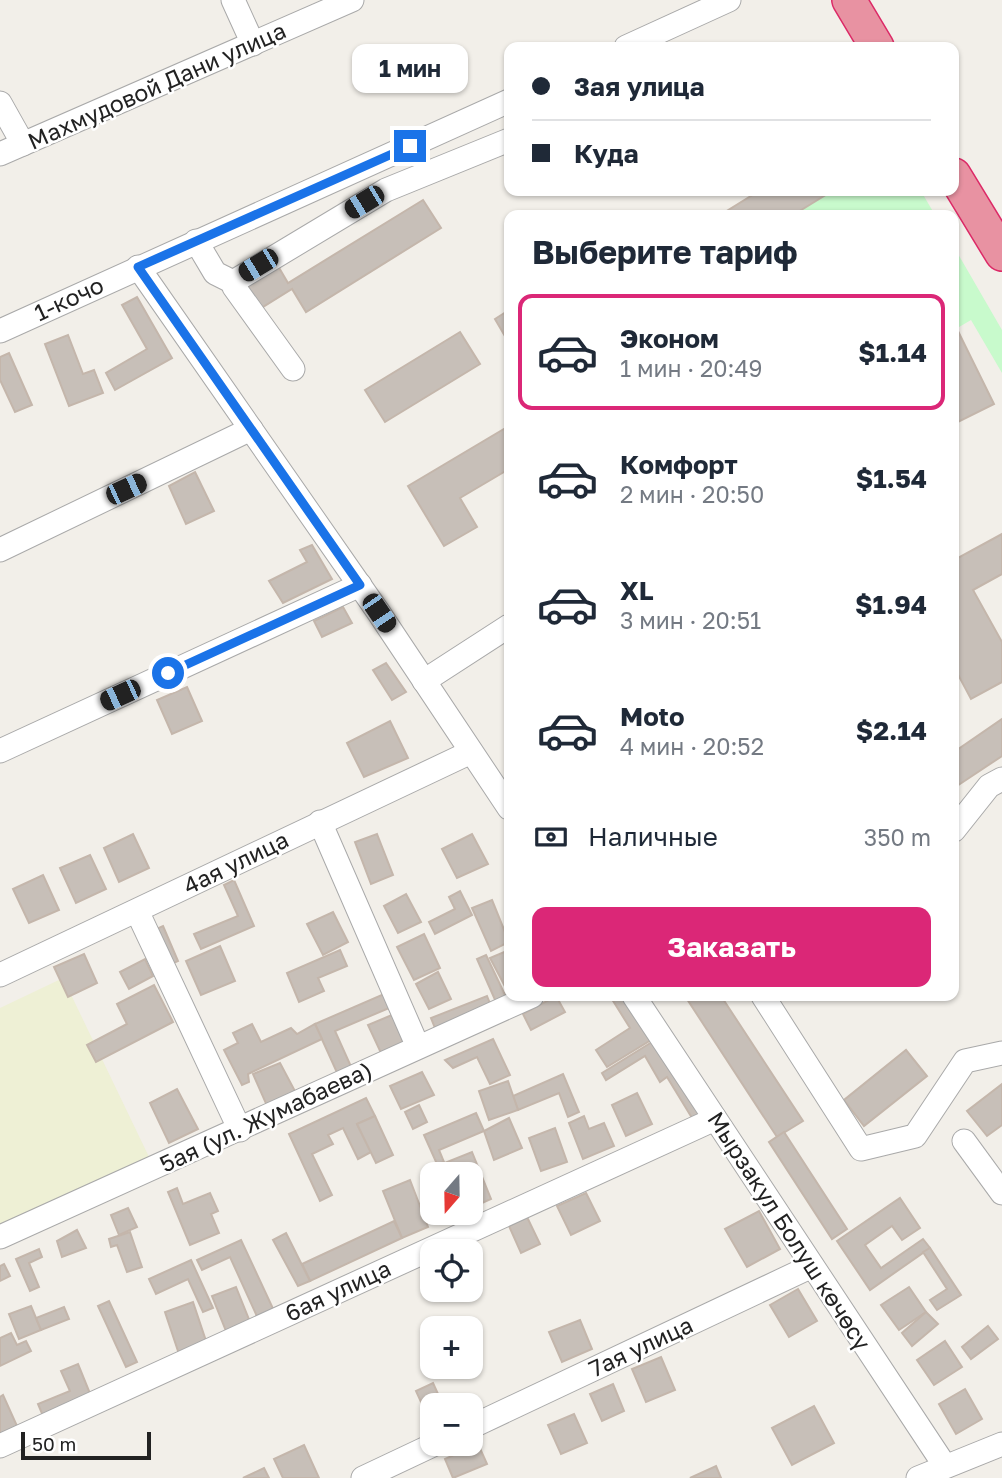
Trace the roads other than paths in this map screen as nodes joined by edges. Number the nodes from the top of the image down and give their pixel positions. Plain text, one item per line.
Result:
1 (233, 0) edge
2 (352, 0) edge
3 (729, 0) edge
4 (849, 0) edge
5 (637, 42) edge
6 (874, 42) edge
7 (253, 44) junction
8 (0, 103) edge
9 (504, 103) edge
10 (504, 142) edge
11 (23, 144) junction
12 (0, 154) edge
13 (959, 183) edge
14 (196, 241) junction
15 (1002, 254) edge
16 (138, 267) junction
17 (233, 282) junction
18 (0, 331) edge
19 (293, 369) dead end
20 (251, 429) junction
21 (0, 550) edge
22 (360, 585) junction
23 (504, 629) edge
24 (424, 681) junction
25 (0, 751) edge
26 (471, 752) junction
27 (1002, 779) edge
28 (504, 801) edge
29 (320, 822) junction
30 (959, 824) edge
31 (136, 911) junction
32 (0, 975) edge
33 (521, 1001) edge
34 (637, 1001) edge
35 (767, 1001) edge
36 (418, 1047) junction
37 (1002, 1053) edge
38 (715, 1119) junction
39 (240, 1130) junction
40 (964, 1141) dead end
41 (1002, 1193) edge
42 (0, 1237) edge
43 (812, 1266) junction
44 (483, 1421) edge
45 (1002, 1444) edge
46 (0, 1446) edge
47 (420, 1451) edge
48 (955, 1468) edge
49 (363, 1478) edge
50 (918, 1478) edge

1 - 7 street
2 - 7 street, Махмудовой Дани улица
3 - 5 street
4 - 6 highway
7 - 11 street, Махмудовой Дани улица
8 - 11 street
9 - 14 street, 1-кочо
10 - 17 street
11 - 12 street, Махмудовой Дани улица
13 - 15 highway
14 - 16 street, 1-кочо
14 - 17 street
16 - 18 street, 1-кочо
16 - 20 street
17 - 19 street
20 - 21 street
20 - 22 street
22 - 24 street
22 - 25 street
23 - 24 street
24 - 26 street
26 - 28 street
26 - 29 street, 4ая улица
27 - 30 street
29 - 31 street, 4ая улица
29 - 36 street
31 - 32 street, 4ая улица
31 - 39 street
33 - 36 street, 5ая (ул. Жумабаева)
34 - 38 street, Мырзакул Болуш көчөсү
35 - 37 street
36 - 39 street, 5ая (ул. Жумабаева)
38 - 43 street, Мырзакул Болуш көчөсү
38 - 46 street, 6ая улица
39 - 42 street, 5ая (ул. Жумабаева)
40 - 41 street
43 - 44 street, 7ая улица
43 - 48 street, Мырзакул Болуш көчөсү
45 - 48 street
47 - 49 street
48 - 50 street

